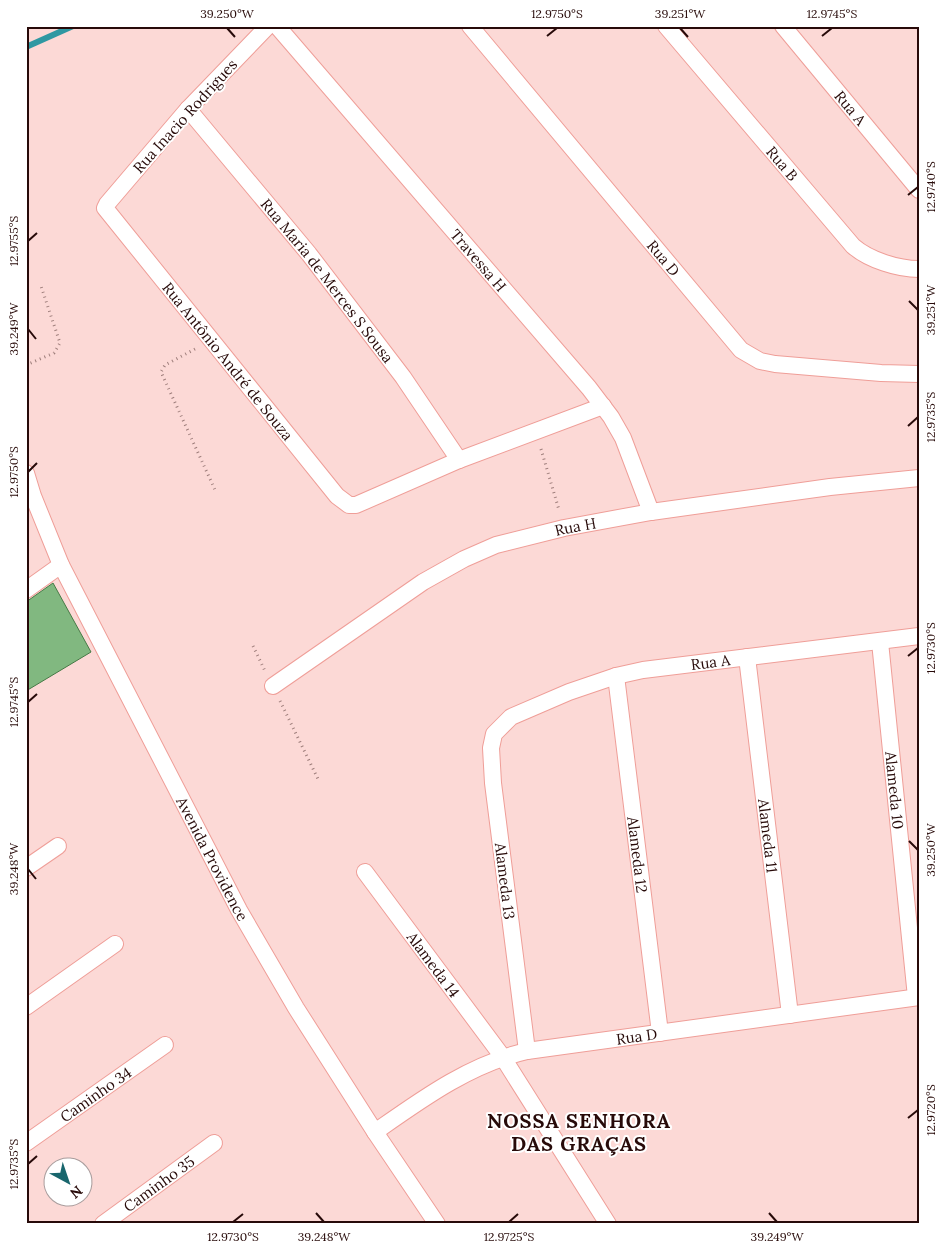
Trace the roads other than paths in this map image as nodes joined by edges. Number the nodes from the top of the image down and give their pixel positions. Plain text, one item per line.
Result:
1 (268, 26) edge
2 (277, 26) edge
3 (470, 26) edge
4 (666, 26) edge
5 (783, 26) edge
6 (188, 109) junction
7 (919, 190) edge
8 (105, 208) joint
9 (919, 268) edge
10 (919, 374) edge
11 (603, 406) junction
12 (459, 460) junction
13 (26, 474) edge
14 (919, 478) edge
15 (651, 512) junction
16 (61, 565) junction
17 (26, 590) edge
18 (919, 636) edge
19 (880, 642) junction
20 (747, 658) junction
21 (616, 676) junction
22 (273, 686) road end
23 (511, 717) joint
24 (58, 846) dead end
25 (26, 868) edge
26 (365, 872) dead end
27 (115, 944) dead end
28 (917, 997) edge
29 (26, 1007) edge
30 (790, 1015) junction
31 (660, 1033) junction
32 (165, 1045) dead end
33 (527, 1051) junction
34 (502, 1056) junction
35 (375, 1132) junction
36 (26, 1143) edge
37 (214, 1143) dead end
38 (102, 1224) edge
39 (437, 1224) edge
40 (608, 1224) edge

1 - 6 street, Rua Inacio Rodrigues
2 - 11 street, Travessa H
3 - 10 street, Rua D
4 - 9 street, Rua B
5 - 7 street, Rua A
6 - 8 street, Rua Inacio Rodrigues
6 - 12 street, Rua Maria de Merces S Sousa
8 - 12 street, Rua Antônio André de Souza
11 - 12 street
11 - 15 street, Travessa H
13 - 16 street, Avenida Providence
14 - 15 street, Rua H
15 - 22 street, Rua H
16 - 17 street
16 - 35 street, Avenida Providence
18 - 19 street, Rua A
19 - 20 street, Rua A
19 - 28 street, Alameda 10
20 - 21 street, Rua A
20 - 30 street, Alameda 11
21 - 23 street, Rua A
21 - 31 street, Alameda 12
23 - 33 street, Alameda 13
24 - 25 street
26 - 34 street, Alameda 14
27 - 29 street
28 - 30 street, Rua D
30 - 31 street, Rua D
31 - 33 street, Rua D
32 - 36 street, Caminho 34
33 - 34 street, Rua D
34 - 35 street, Rua D
34 - 40 street, Alameda 14
35 - 39 street, Avenida Providence
37 - 38 street, Caminho 35

